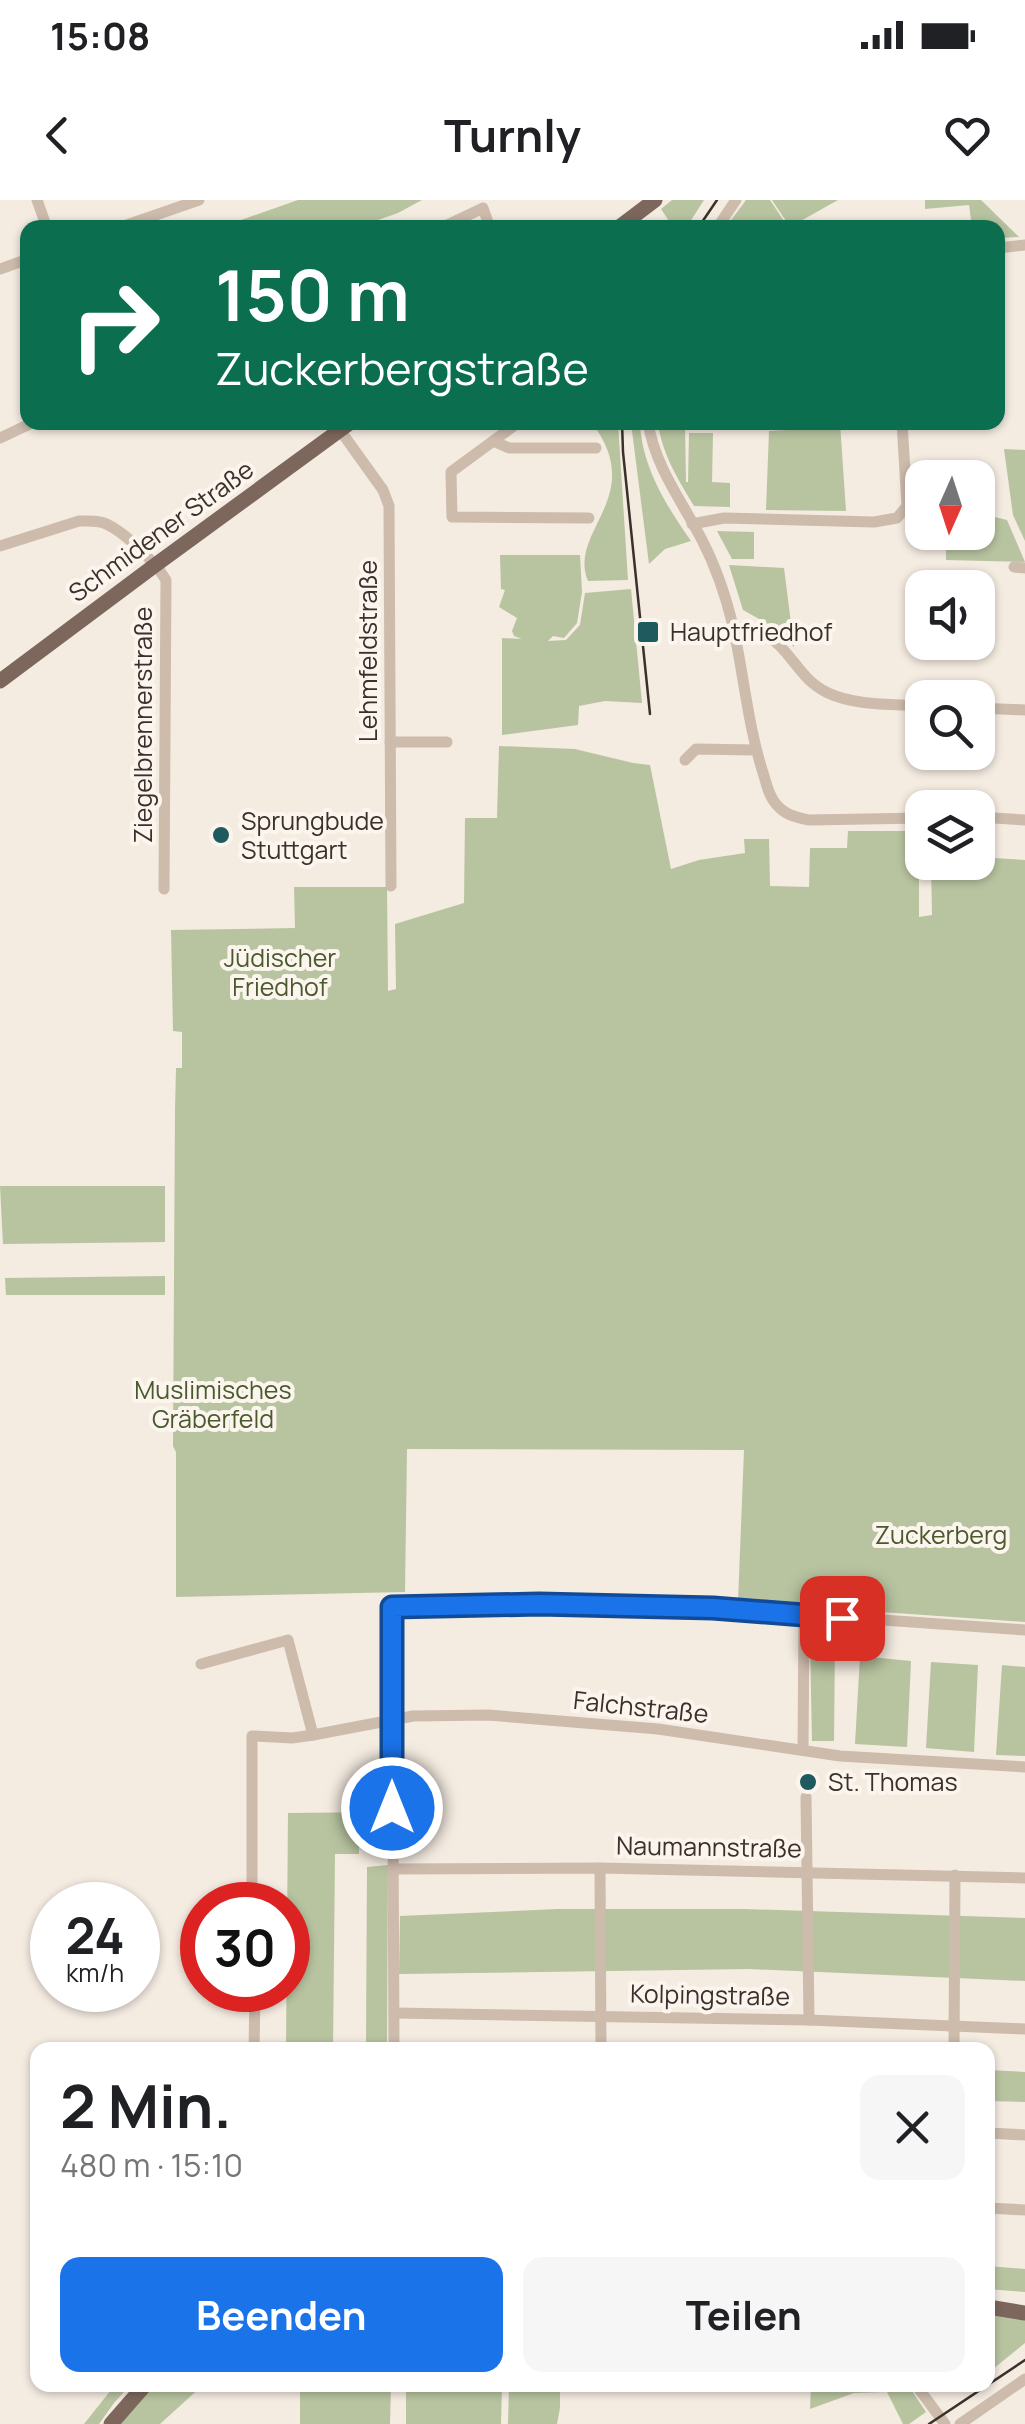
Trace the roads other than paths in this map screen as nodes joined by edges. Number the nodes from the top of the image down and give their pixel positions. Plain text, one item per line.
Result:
1 (199, 200) edge
2 (655, 200) edge
3 (141, 220) edge
4 (458, 220) edge
5 (487, 220) edge
6 (629, 220) edge
7 (341, 430) edge
8 (348, 430) edge
9 (508, 430) edge
10 (649, 430) edge
11 (902, 430) edge
12 (494, 441) junction
13 (596, 448) dead end
14 (589, 518) dead end
15 (692, 524) junction
16 (0, 546) edge
17 (176, 550) junction
18 (154, 566) junction
19 (166, 580) junction
20 (733, 628) junction
21 (0, 681) edge
22 (905, 705) edge
23 (995, 709) edge
24 (1025, 710) edge
25 (390, 742) junction
26 (447, 742) dead end
27 (756, 750) junction
28 (684, 760) dead end
29 (905, 818) edge
30 (995, 819) edge
31 (1025, 820) edge
32 (391, 886) dead end
33 (164, 890) dead end
34 (804, 1615) junction
35 (1025, 1630) edge
36 (202, 1664) dead end
37 (392, 1720) junction
38 (313, 1735) junction
39 (803, 1750) junction
40 (1025, 1767) edge
41 (806, 1796) dead end
42 (392, 1868) junction
43 (600, 1868) junction
44 (806, 1872) junction
45 (955, 1875) junction
46 (1025, 1878) edge
47 (252, 1882) edge
48 (255, 2012) edge
49 (394, 2012) junction
50 (601, 2015) junction
51 (810, 2020) junction
52 (954, 2026) junction
53 (1025, 2030) edge
54 (254, 2042) edge
55 (394, 2042) edge
56 (601, 2042) edge
57 (954, 2042) edge
58 (995, 2133) edge
59 (1025, 2135) edge
60 (995, 2208) edge
61 (1025, 2210) edge
62 (995, 2304) edge
63 (1025, 2304) edge
64 (995, 2306) edge
65 (1025, 2313) edge
66 (1025, 2378) edge
67 (127, 2392) edge
68 (139, 2392) edge
69 (921, 2392) edge
70 (102, 2424) edge
71 (111, 2424) edge
72 (946, 2424) edge
73 (960, 2424) edge

1 - 3 street
2 - 6 main road
4 - 5 street
7 - 17 main road, Schmidener Straße
8 - 25 street, Lehmfeldstraße
9 - 12 street
10 - 15 street
11 - 15 street
12 - 13 street
12 - 14 street
15 - 20 street
16 - 18 street, Ziegelbrennerstraße
17 - 18 main road, Schmidener Straße
17 - 19 street
18 - 19 street, Ziegelbrennerstraße
18 - 21 main road, Schmidener Straße
19 - 33 street, Ziegelbrennerstraße
20 - 22 street
20 - 27 street
23 - 24 street
25 - 26 street
25 - 32 street, Lehmfeldstraße
27 - 28 street
27 - 29 street
30 - 31 street
34 - 35 street
34 - 37 street
34 - 39 street
36 - 38 street
37 - 38 street, Falchstraße
37 - 39 street, Falchstraße
37 - 42 street
38 - 47 street, Falchstraße
39 - 40 street, Falchstraße
41 - 44 street
42 - 43 street, Naumannstraße
42 - 49 street
43 - 44 street, Naumannstraße
43 - 50 street
44 - 45 street, Naumannstraße
44 - 51 street
45 - 46 street, Naumannstraße
45 - 52 street
48 - 54 street
49 - 50 street, Kolpingstraße
49 - 55 street
50 - 51 street, Kolpingstraße
50 - 56 street
51 - 52 street, Kolpingstraße
52 - 53 street, Kolpingstraße
52 - 57 street
58 - 59 street
60 - 61 street
62 - 63 main road
64 - 65 main road
66 - 73 street
67 - 70 main road
68 - 71 main road
69 - 72 street

